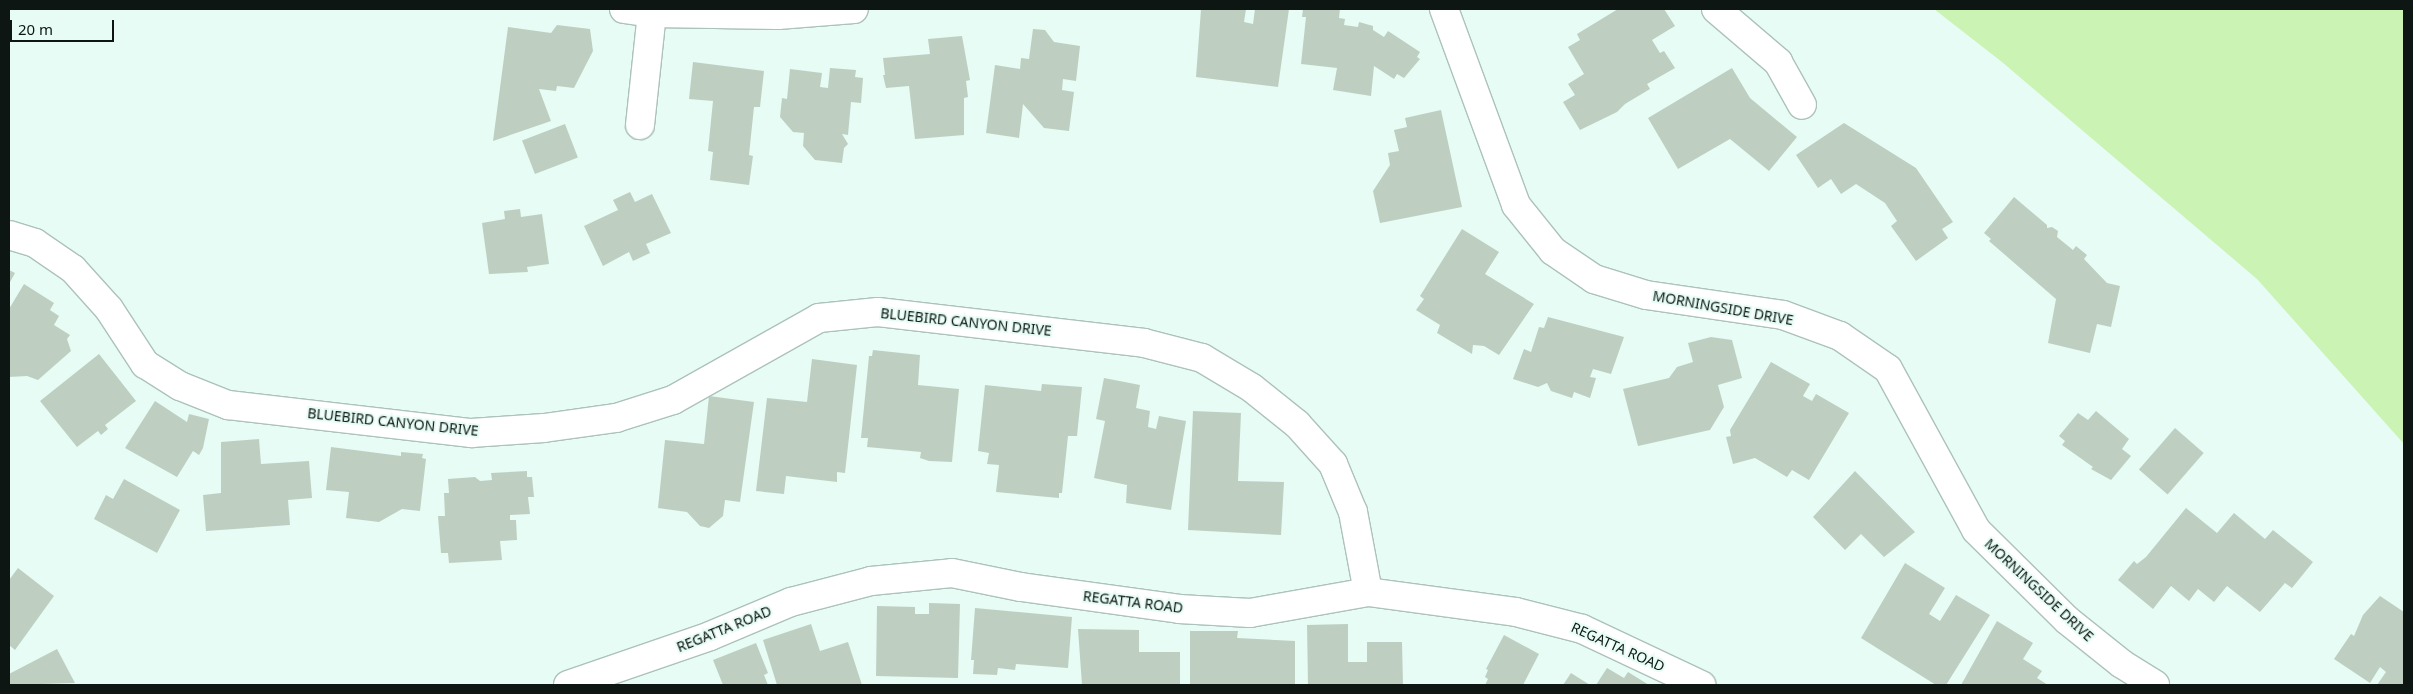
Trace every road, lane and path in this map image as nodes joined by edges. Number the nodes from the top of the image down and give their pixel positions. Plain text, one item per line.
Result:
1 (624, 9) edge
2 (854, 9) edge
3 (1446, 9) edge
4 (1716, 9) edge
5 (652, 13) junction
6 (1802, 106) dead end
7 (640, 126) dead end
8 (9, 235) edge
9 (1368, 592) junction
10 (568, 685) edge
11 (1701, 685) edge
12 (2155, 685) edge

1 - 5 street
2 - 5 street
3 - 12 street, MORNINGSIDE DRIVE
4 - 6 street
5 - 7 street
8 - 9 street, BLUEBIRD CANYON DRIVE
9 - 10 street, REGATTA ROAD
9 - 11 street, REGATTA ROAD

